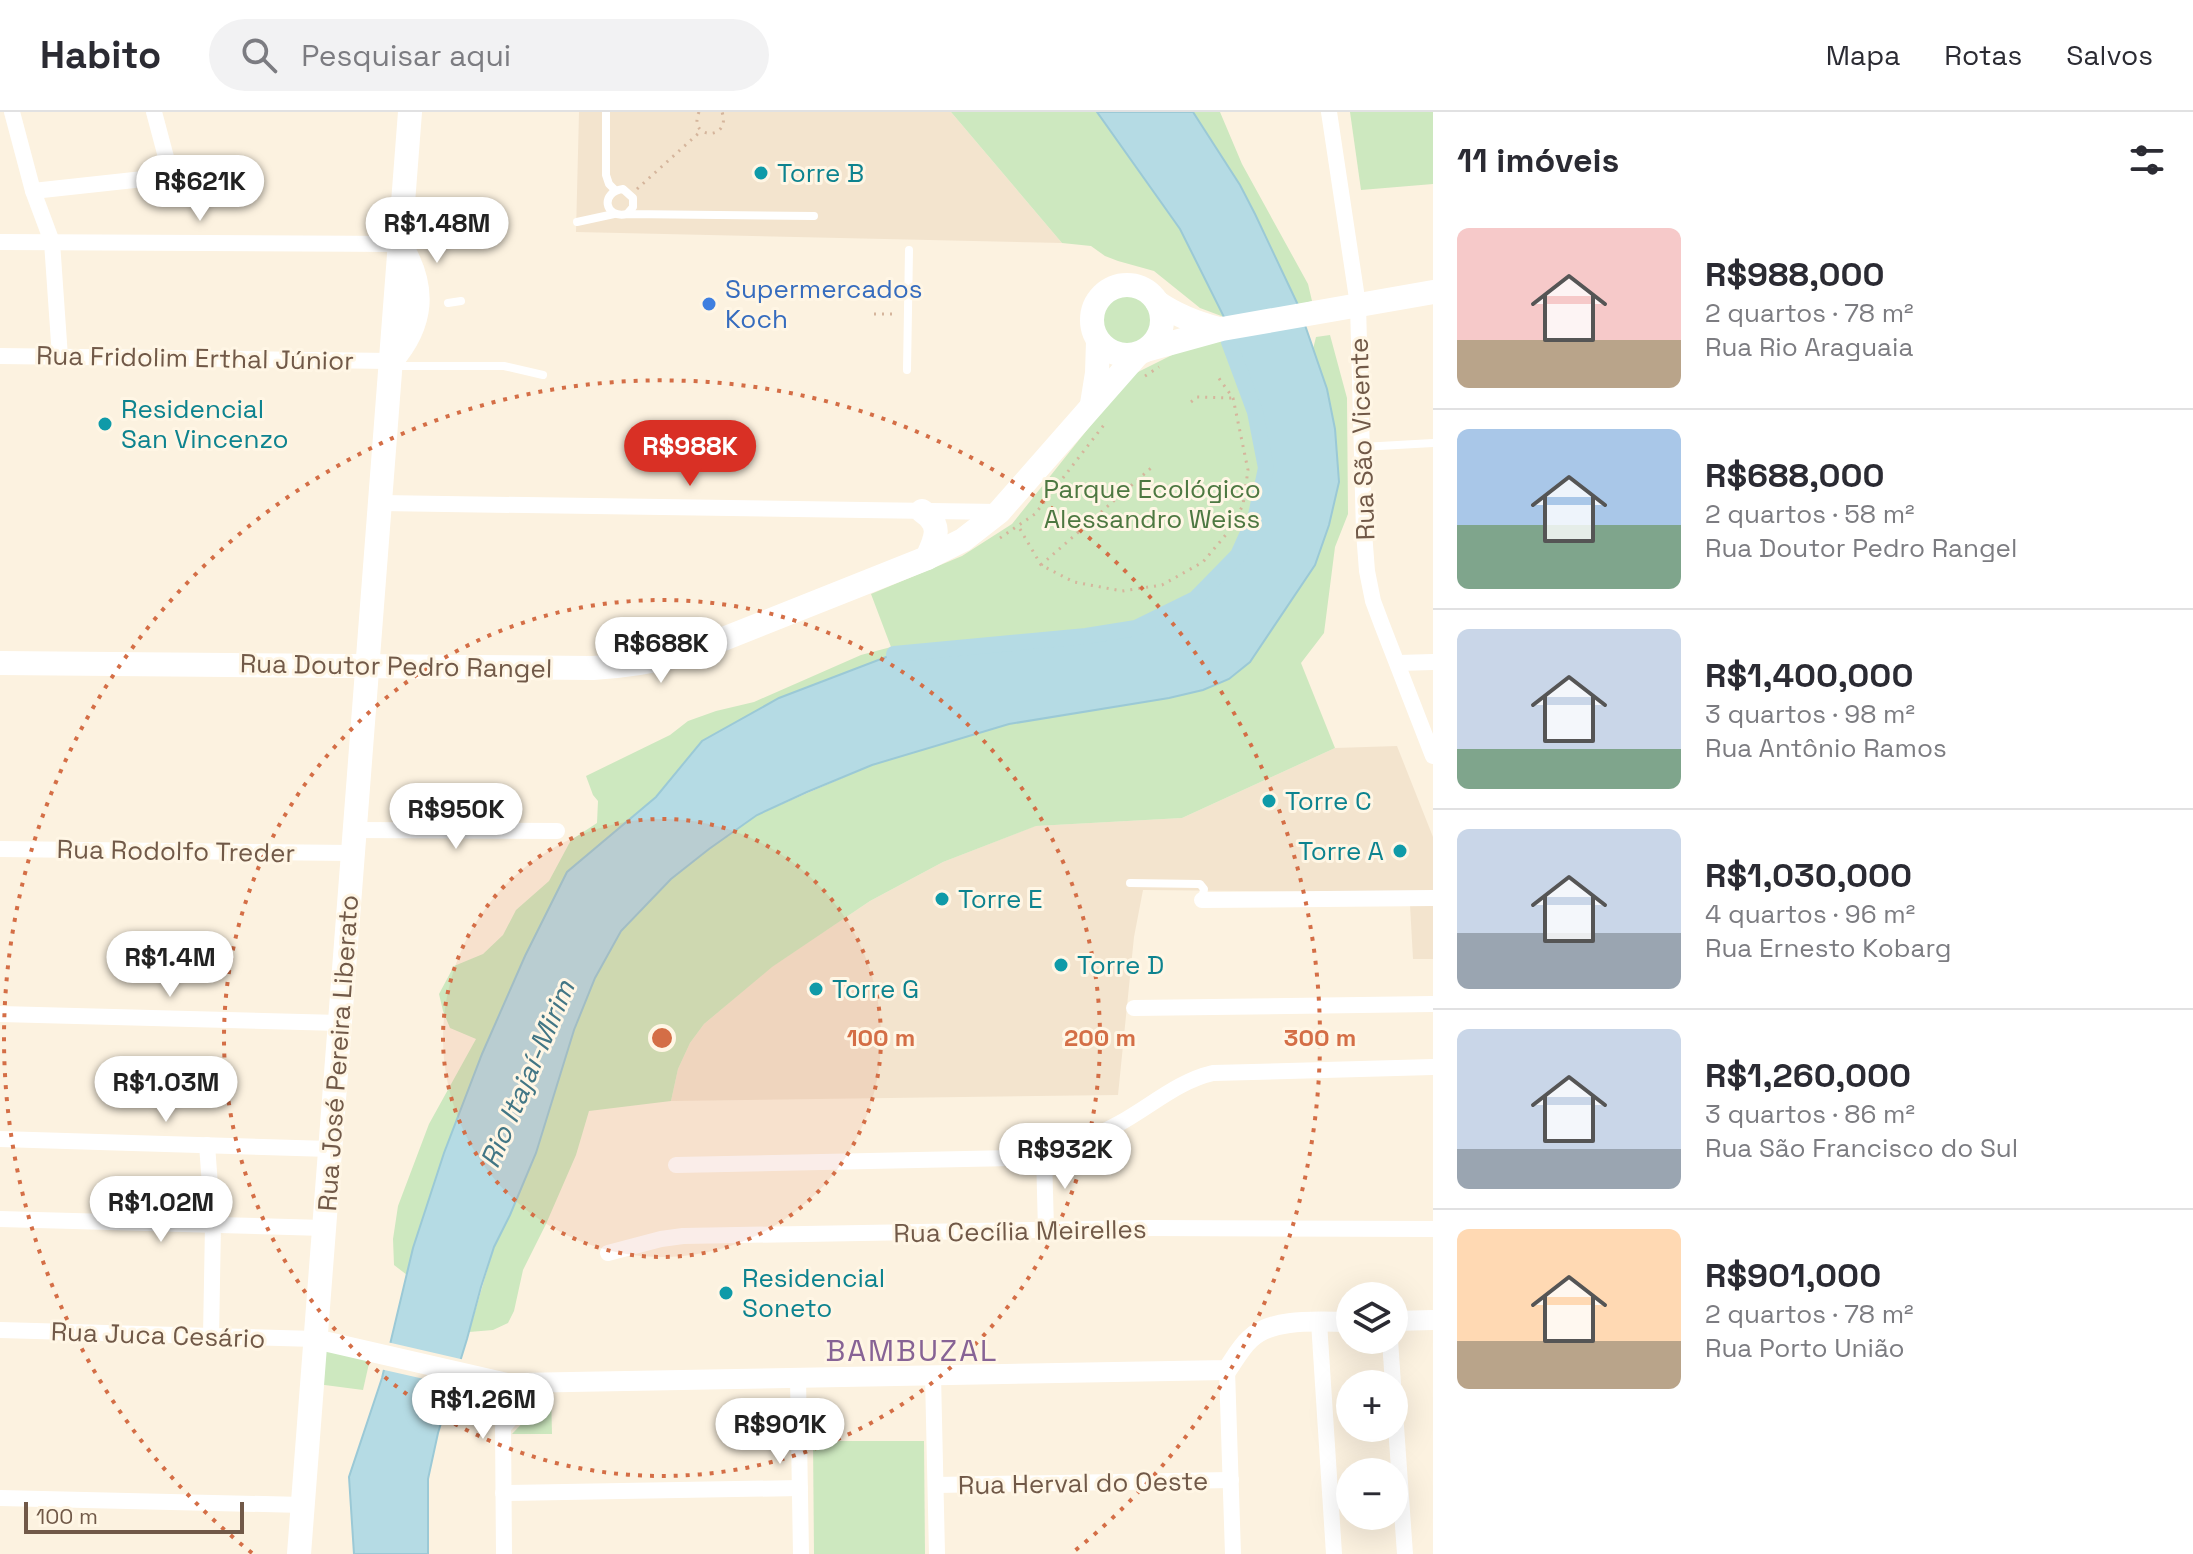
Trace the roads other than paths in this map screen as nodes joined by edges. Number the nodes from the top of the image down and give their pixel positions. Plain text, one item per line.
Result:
1 (12, 112) edge
2 (154, 112) edge
3 (410, 112) edge
4 (606, 112) edge
5 (1329, 112) edge
6 (615, 190) junction
7 (33, 191) junction
8 (614, 214) junction
9 (627, 214) junction
10 (814, 216) dead end
11 (577, 222) dead end
12 (0, 242) edge
13 (52, 242) junction
14 (400, 244) junction
15 (909, 250) dead end
16 (1433, 292) edge
17 (461, 301) dead end
18 (1157, 302) junction
19 (448, 303) dead end
20 (406, 305) junction
21 (1358, 305) junction
22 (1224, 329) junction
23 (1098, 341) junction
24 (0, 356) edge
25 (60, 357) junction
26 (1148, 357) junction
27 (391, 364) junction
28 (907, 370) dead end
29 (543, 375) dead end
30 (1099, 412) junction
31 (1433, 443) edge
32 (1362, 447) junction
33 (380, 503) junction
34 (922, 511) junction
35 (999, 512) junction
36 (927, 558) junction
37 (1433, 662) edge
38 (0, 663) edge
39 (1398, 663) junction
40 (367, 666) junction
41 (1433, 756) edge
42 (557, 831) dead end
43 (354, 842) junction
44 (0, 849) edge
45 (1130, 883) dead end
46 (1433, 898) edge
47 (1202, 900) joint
48 (1433, 1004) edge
49 (1134, 1008) dead end
50 (0, 1014) edge
51 (340, 1023) junction
52 (1433, 1067) edge
53 (0, 1139) edge
54 (207, 1145) junction
55 (330, 1149) junction
56 (1044, 1154) junction
57 (676, 1165) dead end
58 (0, 1219) edge
59 (213, 1225) junction
60 (324, 1228) junction
61 (1433, 1229) edge
62 (1046, 1230) junction
63 (608, 1253) dead end
64 (1433, 1320) edge
65 (1408, 1321) edge
66 (1319, 1322) junction
67 (1336, 1322) edge
68 (0, 1330) edge
69 (211, 1337) junction
70 (315, 1339) junction
71 (1227, 1370) junction
72 (933, 1375) junction
73 (798, 1378) junction
74 (516, 1383) junction
75 (543, 1383) junction
76 (518, 1410) junction
77 (1397, 1442) edge
78 (1231, 1480) junction
79 (936, 1485) junction
80 (800, 1488) junction
81 (503, 1493) junction
82 (0, 1498) edge
83 (303, 1505) junction
84 (299, 1554) edge
85 (504, 1554) edge
86 (801, 1554) edge
87 (937, 1554) edge
88 (1233, 1554) edge
89 (1334, 1554) edge
90 (1405, 1554) edge

1 - 7 street
2 - 7 street
3 - 14 main road, Rua José Pereira Liberato
4 - 6 lane
5 - 21 street, Rua São Vicente
6 - 8 lane
6 - 9 lane
7 - 13 street
8 - 9 lane
8 - 11 lane
9 - 10 lane
12 - 13 street
13 - 14 street
13 - 25 street
14 - 20 main road, Rua José Pereira Liberato
14 - 20 main road, Rua José Pereira Liberato
15 - 28 lane
16 - 21 main road
17 - 19 lane
18 - 22 main road
18 - 23 main road
18 - 26 main road
20 - 27 main road, Rua José Pereira Liberato
21 - 22 main road
21 - 32 street, Rua São Vicente
22 - 26 main road
23 - 26 main road
23 - 30 main road
24 - 25 street, Rua Fridolim Erthal Júnior
25 - 27 street, Rua Fridolim Erthal Júnior
26 - 30 main road, Rua Doutor Pedro Rangel
27 - 29 lane
27 - 33 main road, Rua José Pereira Liberato
30 - 35 main road, Rua Doutor Pedro Rangel
31 - 32 lane
32 - 39 street, Rua São Vicente
33 - 34 street
33 - 40 main road, Rua José Pereira Liberato
34 - 35 street
34 - 36 main road
35 - 36 main road, Rua Doutor Pedro Rangel
36 - 40 main road, Rua Doutor Pedro Rangel
37 - 39 street
38 - 40 main road, Rua Doutor Pedro Rangel
39 - 41 street, Rua São Vicente
40 - 43 main road, Rua José Pereira Liberato
42 - 43 street, Rua Rodolfo Treder
43 - 44 street, Rua Rodolfo Treder
43 - 51 main road, Rua José Pereira Liberato
45 - 47 lane
46 - 47 street
48 - 49 street
50 - 51 street
51 - 55 main road, Rua José Pereira Liberato
52 - 56 street
53 - 54 street
54 - 55 street
54 - 59 street
55 - 60 main road, Rua José Pereira Liberato
56 - 57 street
56 - 62 street
58 - 59 street
59 - 60 street
59 - 69 street
60 - 70 main road, Rua José Pereira Liberato
61 - 62 street, Rua Cecília Meirelles
62 - 63 street, Rua Cecília Meirelles
64 - 65 street
66 - 67 street
66 - 71 street
66 - 89 street
68 - 69 street, Rua Juca Cesário
69 - 70 street, Rua Juca Cesário
70 - 74 street
70 - 83 main road, Rua José Pereira Liberato
71 - 72 street
71 - 78 street
72 - 73 street
72 - 79 street
73 - 75 street
73 - 80 street
74 - 75 street
74 - 76 street
75 - 76 street
76 - 81 street
77 - 90 street
78 - 79 street, Rua Herval do Oeste
78 - 88 street
79 - 87 street
80 - 81 street
80 - 86 street
81 - 85 street
82 - 83 street
83 - 84 main road, Rua José Pereira Liberato

